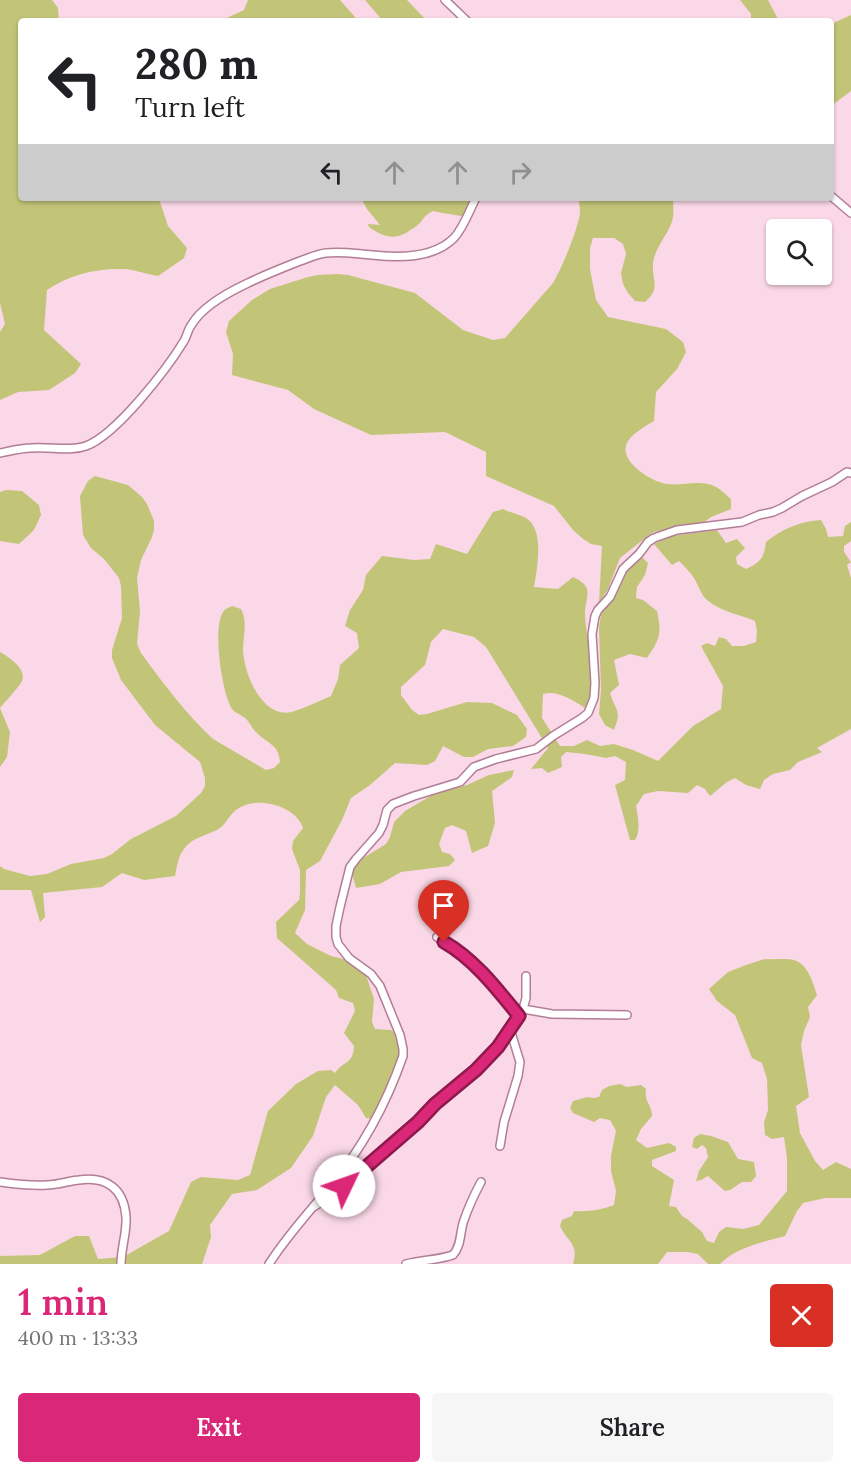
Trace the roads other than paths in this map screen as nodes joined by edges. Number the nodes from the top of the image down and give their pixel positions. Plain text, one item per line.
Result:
1 (445, 0) edge
2 (464, 18) edge
3 (834, 199) edge
4 (474, 201) edge
5 (851, 213) edge
6 (0, 453) edge
7 (851, 473) edge
8 (437, 938) dead end
9 (526, 976) dead end
10 (521, 1012) junction
11 (627, 1015) dead end
12 (510, 1029) junction
13 (500, 1146) dead end
14 (0, 1182) edge
15 (481, 1182) dead end
16 (313, 1207) junction
17 (446, 1261) edge
18 (121, 1264) edge
19 (269, 1264) edge
20 (406, 1264) edge

1 - 2 street
3 - 5 street
4 - 6 street
7 - 16 street
8 - 10 street
9 - 10 street
10 - 11 street
10 - 12 street
12 - 13 street
12 - 16 street
14 - 18 street
15 - 17 street
16 - 19 street
17 - 20 street

